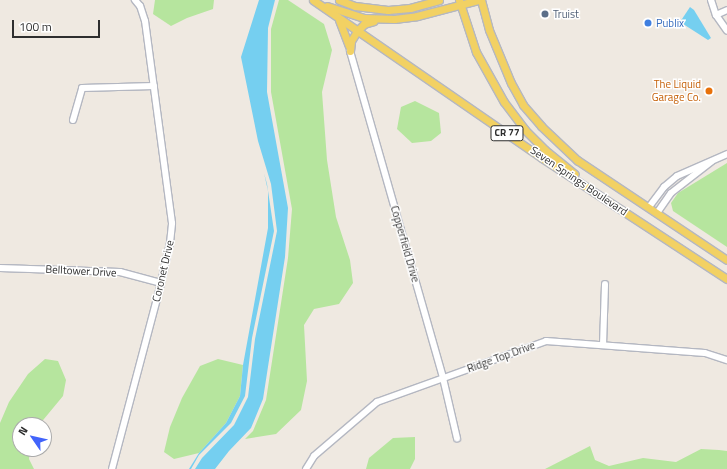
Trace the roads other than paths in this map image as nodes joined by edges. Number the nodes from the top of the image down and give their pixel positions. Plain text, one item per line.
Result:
1 (135, 0) edge
2 (339, 0) edge
3 (439, 0) edge
4 (478, 0) edge
5 (481, 0) edge
6 (711, 0) edge
7 (314, 1) edge
8 (460, 3) edge
9 (727, 10) edge
10 (716, 15) junction
11 (338, 19) junction
12 (380, 20) junction
13 (357, 31) junction
14 (727, 31) edge
15 (350, 50) junction
16 (154, 86) junction
17 (73, 120) dead end
18 (727, 154) edge
19 (713, 161) junction
20 (649, 207) junction
21 (657, 213) junction
22 (676, 246) junction
23 (727, 260) edge
24 (0, 268) edge
25 (727, 279) edge
26 (161, 283) junction
27 (605, 284) dead end
28 (603, 345) junction
29 (727, 360) edge
30 (443, 378) junction
31 (458, 438) dead end
32 (112, 469) edge
33 (306, 469) edge

1 - 16 street, Coronet Drive
2 - 3 main road
4 - 8 main road
5 - 20 main road, Seven Springs Boulevard / CR 77
6 - 10 street
7 - 11 main road, Seven Springs Boulevard / CR 77
7 - 12 main road
8 - 12 main road
8 - 22 main road
9 - 10 street
10 - 14 street
11 - 13 main road, Seven Springs Boulevard / CR 77
11 - 15 main road
12 - 13 main road
13 - 15 main road
13 - 22 main road, Seven Springs Boulevard / CR 77
15 - 30 street, Copperfield Drive
16 - 17 street
16 - 26 street, Coronet Drive
18 - 19 street
19 - 20 street
19 - 21 street
20 - 21 main road, Seven Springs Boulevard / CR 77
21 - 23 main road, Seven Springs Boulevard / CR 77
22 - 25 main road, Seven Springs Boulevard / CR 77
24 - 26 street, Belltower Drive
26 - 32 street, Coronet Drive
27 - 28 street
28 - 29 street, Ridge Top Drive
28 - 30 street, Ridge Top Drive
30 - 31 street, Copperfield Drive
30 - 33 street, Ridge Top Drive

